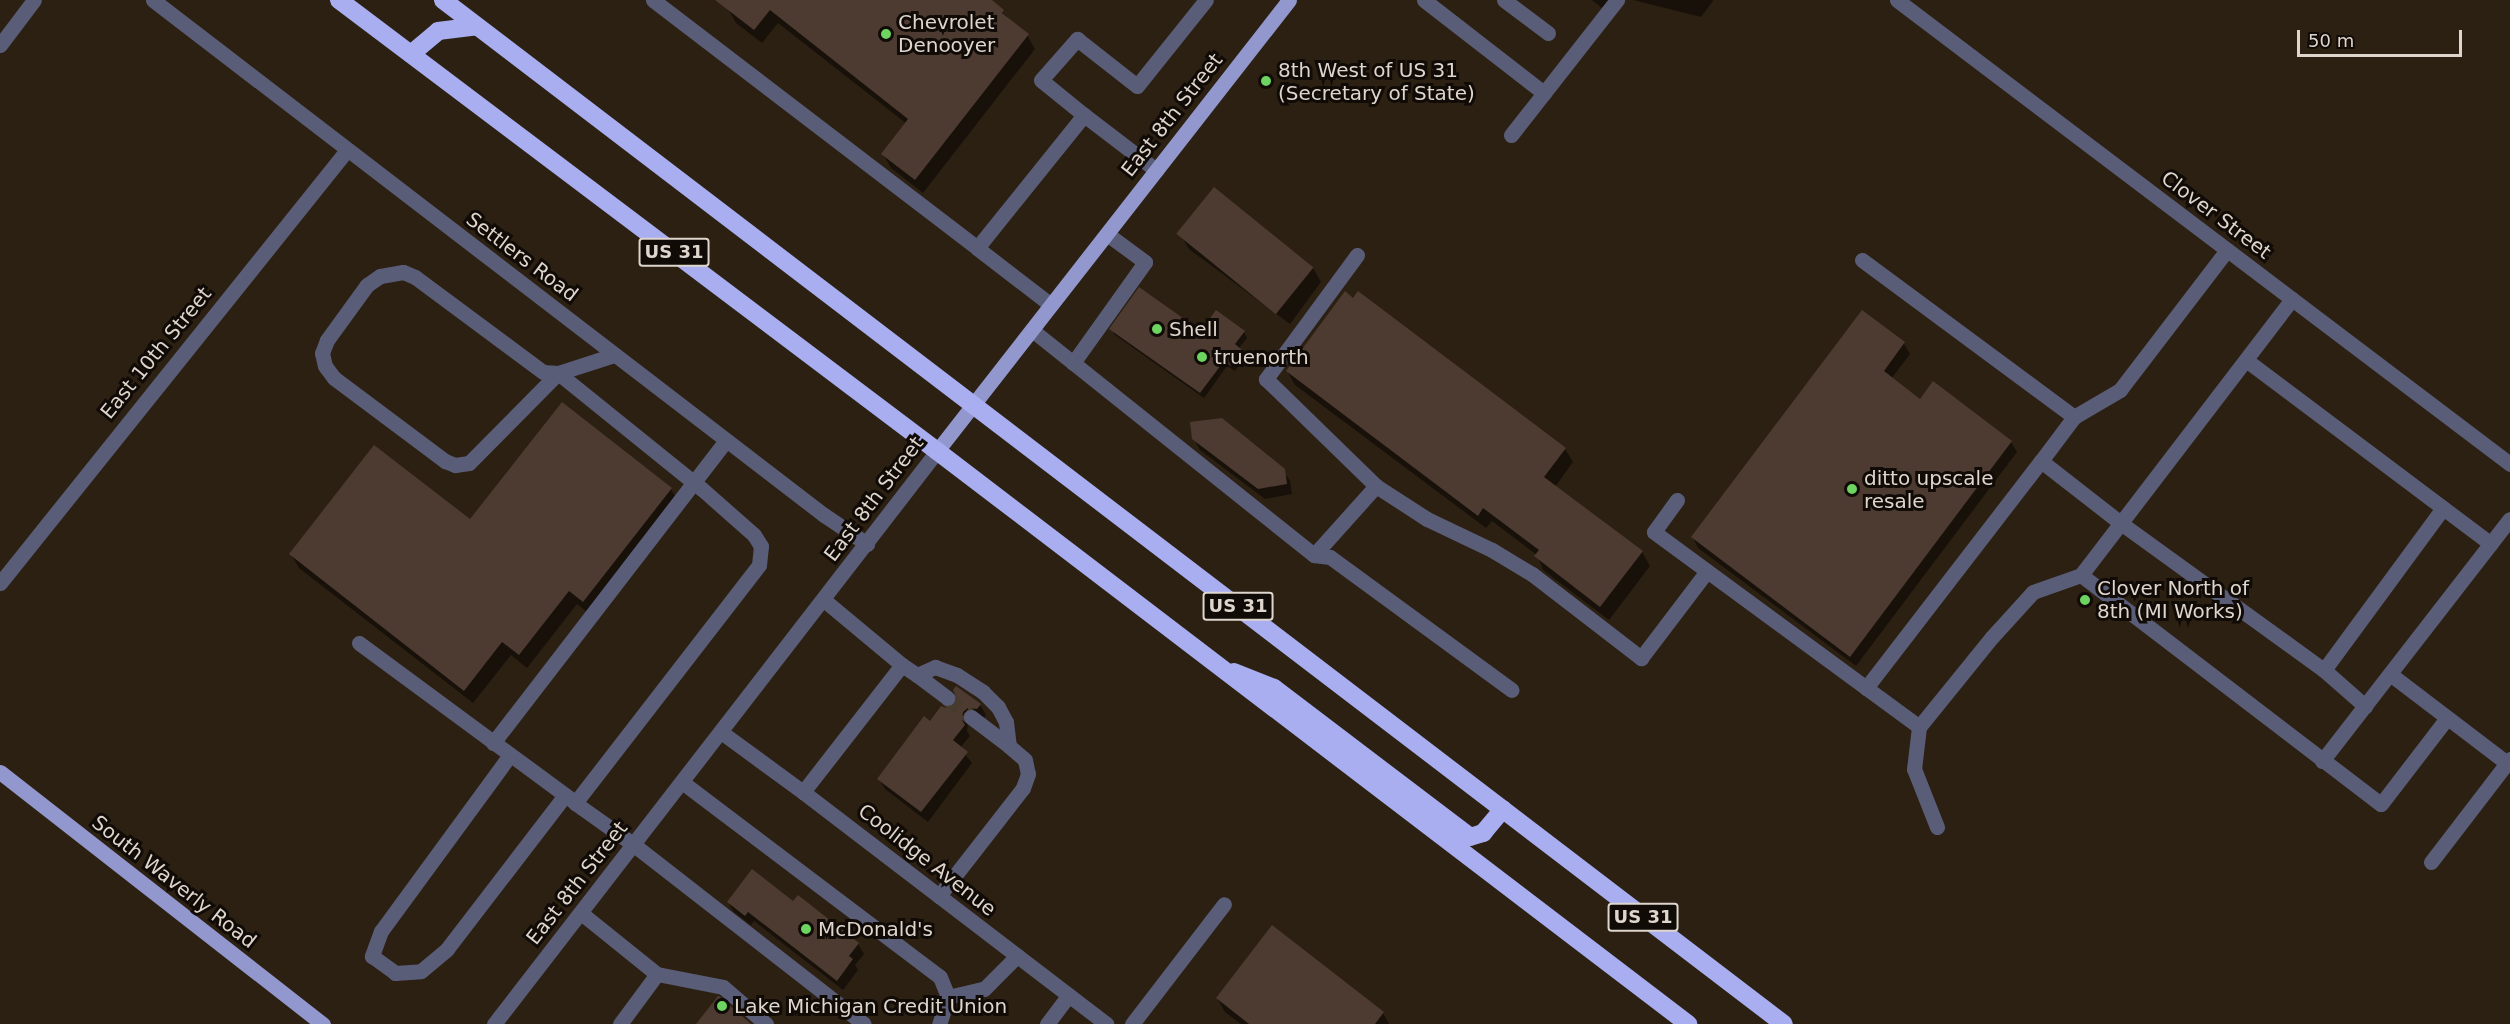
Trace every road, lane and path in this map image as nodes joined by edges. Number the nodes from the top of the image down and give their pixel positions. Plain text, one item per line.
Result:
1 (34, 0) edge
2 (153, 0) edge
3 (339, 0) edge
4 (443, 0) edge
5 (653, 0) edge
6 (1206, 0) edge
7 (1288, 0) edge
8 (1424, 0) edge
9 (1504, 0) edge
10 (1617, 0) edge
11 (1897, 0) edge
12 (477, 26) junction
13 (1548, 33) dead end
14 (0, 45) edge
15 (411, 54) junction
16 (1544, 93) junction
17 (1084, 115) junction
18 (1511, 135) dead end
19 (347, 150) junction
20 (1156, 170) junction
21 (1107, 234) junction
22 (977, 248) junction
23 (2227, 250) junction
24 (1357, 255) dead end
25 (1863, 260) dead end
26 (2292, 299) junction
27 (1051, 305) junction
28 (1032, 330) junction
29 (614, 354) junction
30 (2246, 360) junction
31 (1073, 363) junction
32 (558, 373) junction
33 (974, 403) junction
34 (2074, 417) junction
35 (726, 440) junction
36 (937, 451) junction
37 (2041, 460) junction
38 (2510, 464) edge
39 (694, 483) junction
40 (1376, 486) junction
41 (1677, 500) dead end
42 (2443, 508) junction
43 (2510, 519) edge
44 (2122, 524) junction
45 (867, 544) junction
46 (2491, 544) junction
47 (1314, 555) junction
48 (1707, 572) junction
49 (2081, 575) junction
50 (0, 582) edge
51 (824, 600) junction
52 (359, 643) dead end
53 (1213, 664) junction
54 (902, 665) junction
55 (2324, 670) junction
56 (2390, 674) junction
57 (917, 675) junction
58 (1866, 688) junction
59 (1512, 690) dead end
60 (947, 698) tunnel mouth
61 (2365, 706) junction
62 (971, 717) tunnel mouth
63 (2447, 718) junction
64 (1919, 727) junction
65 (722, 732) junction
66 (493, 743) junction
67 (1009, 746) junction
68 (510, 755) junction
69 (2322, 761) junction
70 (2509, 761) edge
71 (0, 772) edge
72 (682, 782) junction
73 (804, 792) junction
74 (570, 799) junction
75 (1503, 809) junction
76 (1938, 827) dead end
77 (634, 845) junction
78 (2431, 861) dead end
79 (939, 896) junction
80 (1224, 904) dead end
81 (581, 913) junction
82 (1017, 956) junction
83 (657, 974) junction
84 (1069, 995) junction
85 (948, 998) junction
86 (323, 1024) edge
87 (494, 1024) edge
88 (620, 1024) edge
89 (766, 1024) edge
90 (864, 1024) edge
91 (939, 1024) edge
92 (1047, 1024) edge
93 (1106, 1024) edge
94 (1132, 1024) edge
95 (1688, 1024) edge
96 (1784, 1024) edge

1 - 14 street
2 - 19 street, Settlers Road
3 - 15 highway, US 31
4 - 12 highway, US 31
5 - 22 street
6 - 17 street
7 - 20 main road, East 8th Street
8 - 16 street
9 - 13 street
10 - 16 street
11 - 23 street, Clover Street
12 - 15 highway
12 - 33 highway, US 31
15 - 36 highway, US 31
16 - 18 street
17 - 20 street
17 - 22 street
19 - 29 street, Settlers Road
19 - 50 street, East 10th Street
20 - 21 main road, East 8th Street
21 - 27 main road, East 8th Street
21 - 31 street
22 - 27 street
23 - 26 street, Clover Street
23 - 34 street
24 - 40 street
25 - 34 street
26 - 30 street
26 - 38 street, Clover Street
27 - 28 main road, East 8th Street
28 - 31 street
28 - 33 main road, East 8th Street
29 - 32 street
29 - 35 street, Settlers Road
30 - 42 street
30 - 44 street
31 - 47 street
32 - 32 street
32 - 39 street
33 - 36 main road, East 8th Street
33 - 75 highway, US 31
34 - 37 street
35 - 39 street
35 - 45 street, Settlers Road
36 - 45 street, East 8th Street
36 - 53 highway, US 31
37 - 44 street
37 - 58 street
39 - 66 street
39 - 74 street
40 - 47 street
40 - 48 street
41 - 48 street
42 - 46 street
42 - 55 street
43 - 46 street
44 - 49 street
44 - 55 street
45 - 51 street, East 8th Street
46 - 56 street
47 - 59 street
48 - 58 street
49 - 64 street
49 - 69 street
51 - 54 street
51 - 65 street, East 8th Street
52 - 66 street
53 - 75 highway
53 - 95 highway, US 31
54 - 57 street
54 - 73 street
55 - 61 street
56 - 61 street
56 - 63 street
57 - 60 street
57 - 67 street
58 - 64 street
61 - 69 street
62 - 67 street
63 - 69 street
63 - 70 street
64 - 76 street
65 - 72 street, East 8th Street
65 - 73 street, Coolidge Avenue
66 - 68 street
67 - 79 street
68 - 74 street
68 - 74 street
70 - 78 street
71 - 86 main road, South Waverly Road
72 - 77 street, East 8th Street
72 - 85 street
73 - 79 street, Coolidge Avenue
74 - 77 street
75 - 96 highway, US 31
77 - 81 street, East 8th Street
77 - 90 street
79 - 82 street, Coolidge Avenue
80 - 94 street
81 - 83 street
81 - 87 street, East 8th Street
82 - 84 street, Coolidge Avenue
82 - 85 street
83 - 88 street
83 - 89 street
84 - 92 street
84 - 93 street, Coolidge Avenue
85 - 91 street

